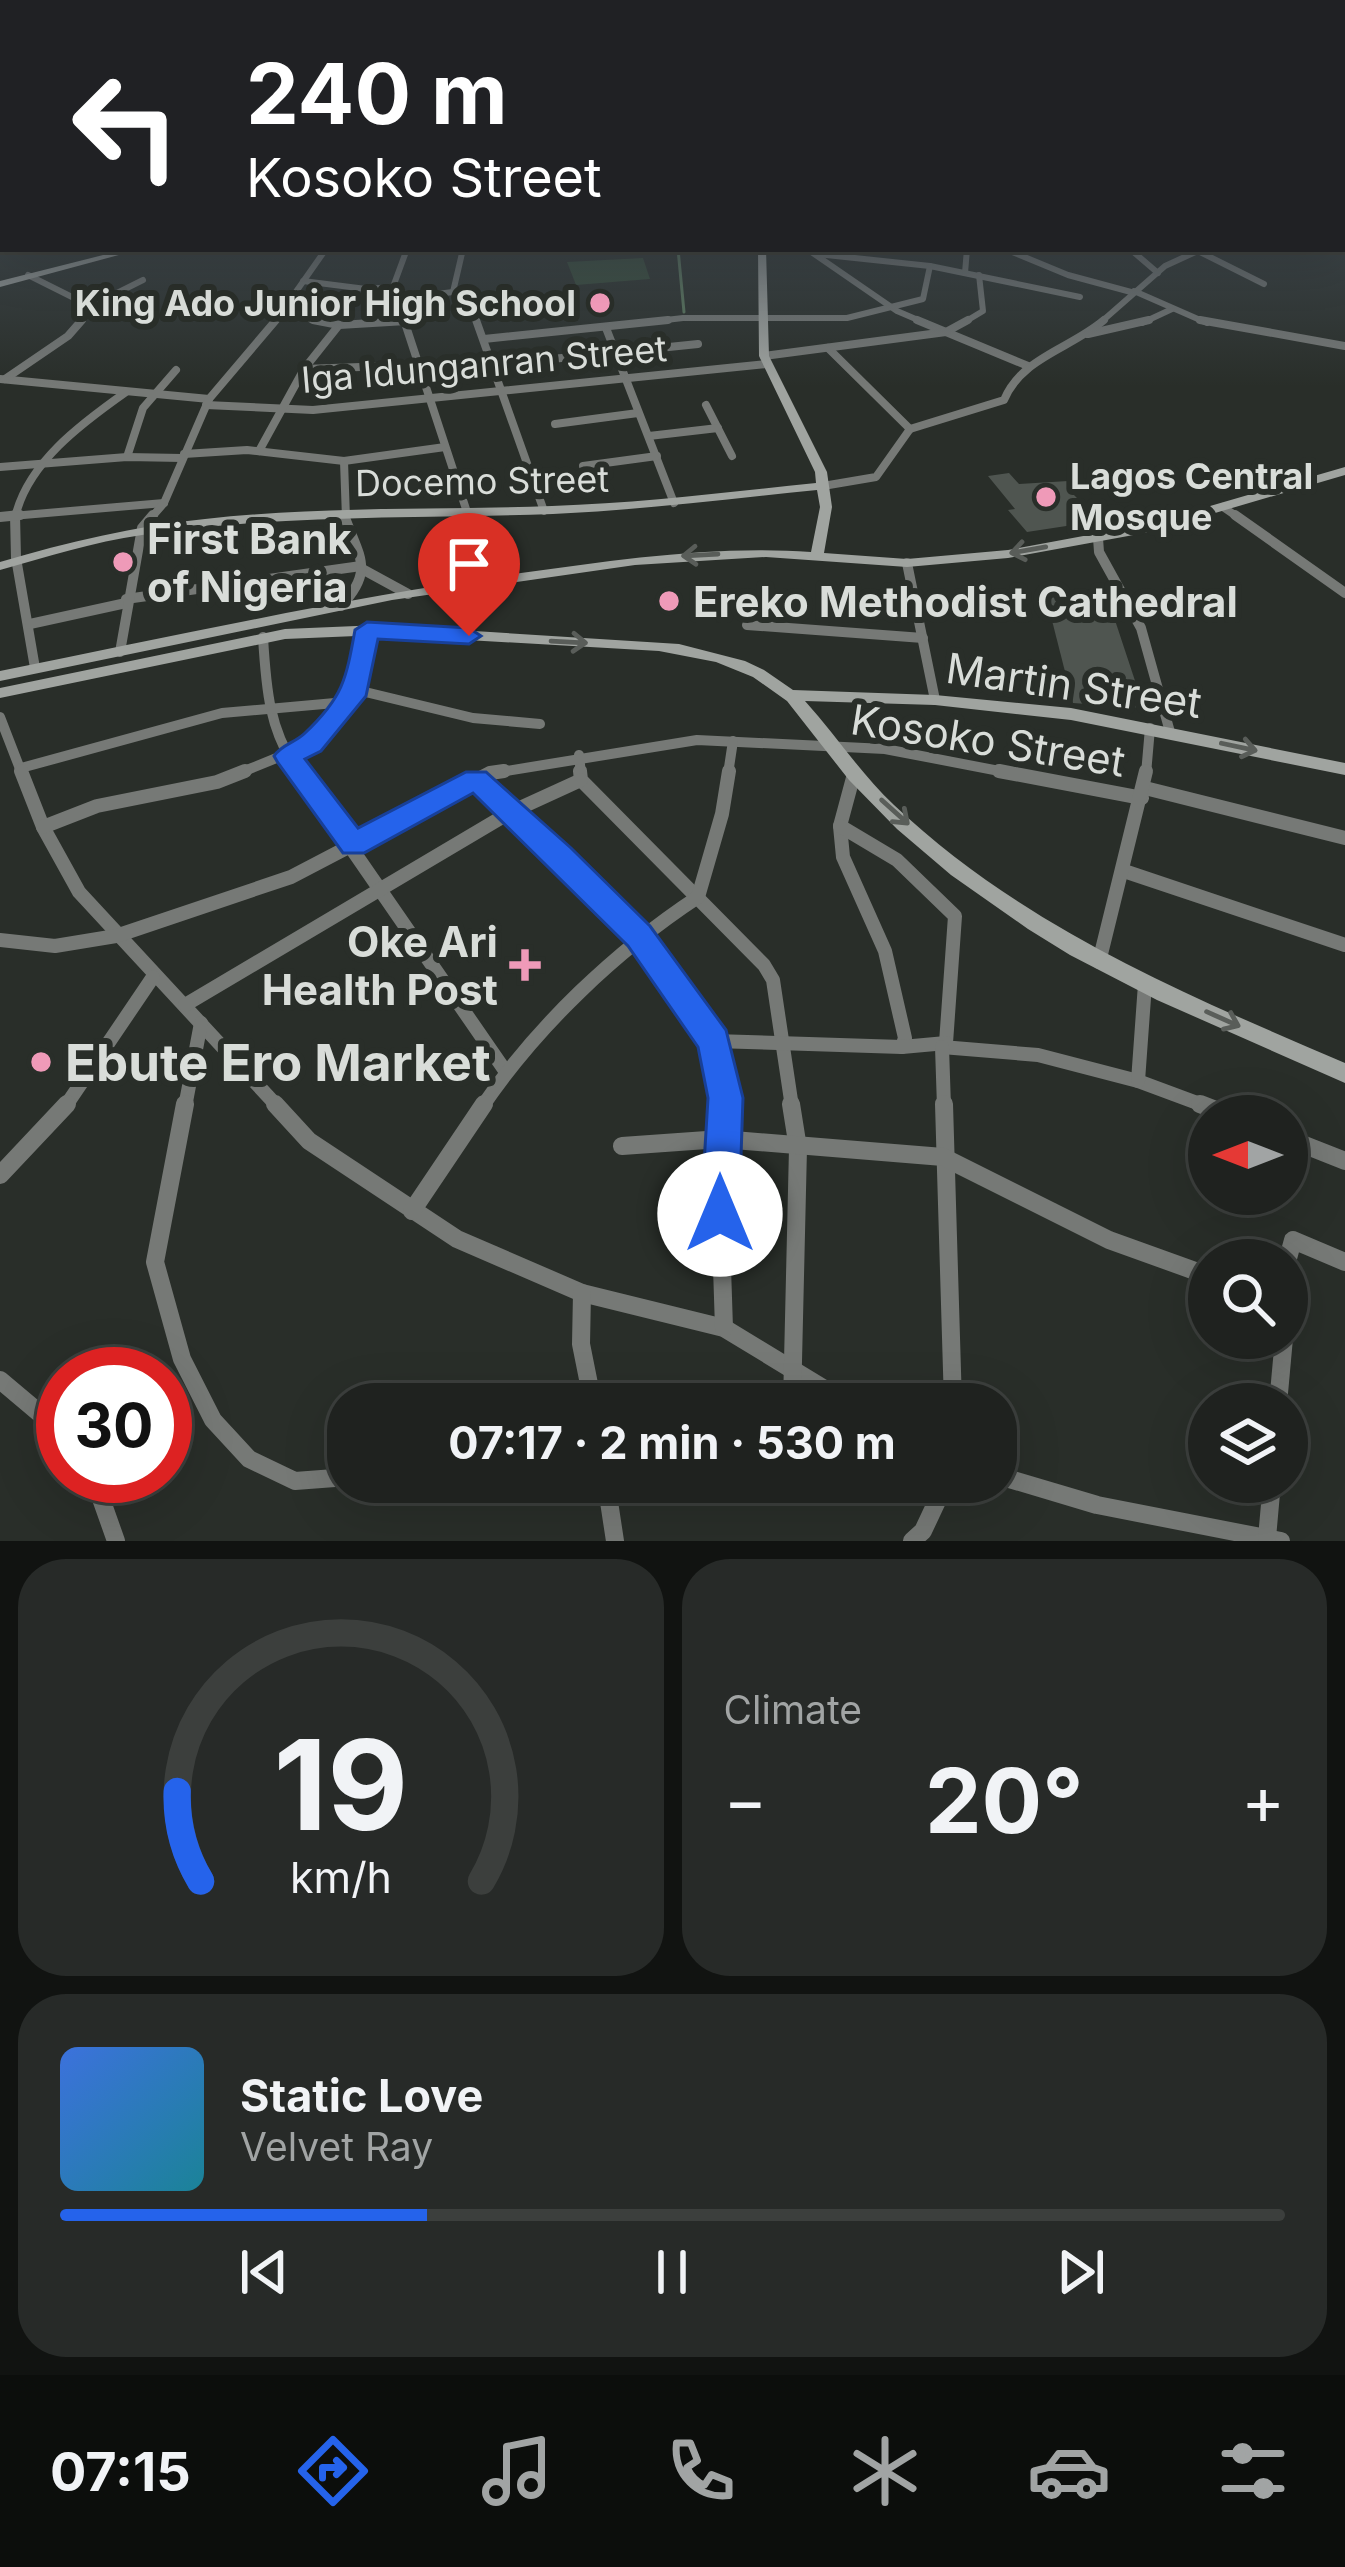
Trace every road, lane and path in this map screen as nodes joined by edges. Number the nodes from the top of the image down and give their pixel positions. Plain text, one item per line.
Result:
1 (124, 252) edge
2 (324, 252) edge
3 (406, 252) edge
4 (462, 252) edge
5 (762, 252) edge
6 (813, 252) edge
7 (899, 252) edge
8 (967, 252) edge
9 (1012, 252) edge
10 (1134, 252) edge
11 (1194, 252) edge
12 (1201, 252) edge
13 (817, 254) junction
14 (896, 262) junction
15 (930, 266) junction
16 (965, 273) junction
17 (1158, 273) junction
18 (28, 274) junction
19 (979, 275) junction
20 (143, 280) dead end
21 (303, 281) junction
22 (0, 284) edge
23 (1264, 284) dead end
24 (393, 287) junction
25 (1132, 291) junction
26 (453, 292) junction
27 (1080, 298) dead end
28 (397, 299) junction
29 (92, 307) junction
30 (891, 308) junction
31 (1172, 309) junction
32 (282, 313) junction
33 (765, 317) junction
34 (406, 321) junction
35 (340, 325) junction
36 (606, 328) junction
37 (946, 332) junction
38 (1087, 334) junction
39 (484, 339) junction
40 (698, 344) dead end
41 (1345, 346) edge
42 (828, 348) junction
43 (613, 352) junction
44 (766, 360) junction
45 (416, 365) junction
46 (493, 365) junction
47 (1028, 366) junction
48 (304, 369) junction
49 (176, 370) dead end
50 (2, 380) edge
51 (624, 380) junction
52 (126, 392) junction
53 (152, 394) junction
54 (500, 394) junction
55 (428, 400) junction
56 (208, 402) junction
57 (706, 405) dead end
58 (279, 410) junction
59 (638, 413) junction
60 (555, 424) dead end
61 (718, 428) junction
62 (910, 429) junction
63 (650, 436) junction
64 (445, 447) junction
65 (259, 452) junction
66 (183, 456) junction
67 (657, 456) junction
68 (732, 456) dead end
69 (127, 457) junction
70 (344, 461) junction
71 (584, 466) dead end
72 (0, 467) edge
73 (41, 467) junction
74 (1345, 472) edge
75 (823, 486) junction
76 (164, 503) junction
77 (674, 503) junction
78 (1223, 507) junction
79 (466, 509) junction
80 (544, 511) junction
81 (344, 514) junction
82 (0, 517) edge
83 (14, 517) junction
84 (142, 528) junction
85 (1098, 538) junction
86 (817, 556) junction
87 (17, 560) junction
88 (907, 563) junction
89 (0, 566) edge
90 (362, 568) junction
91 (1345, 592) edge
92 (400, 595) junction
93 (126, 601) junction
94 (340, 606) junction
95 (29, 624) junction
96 (747, 625) dead end
97 (374, 630) junction
98 (263, 637) junction
99 (923, 638) junction
100 (120, 652) junction
101 (39, 676) junction
102 (4, 683) edge
103 (357, 690) junction
104 (790, 695) junction
105 (935, 700) junction
106 (346, 702) junction
107 (267, 706) junction
108 (0, 716) edge
109 (540, 724) dead end
110 (1150, 728) junction
111 (1170, 732) junction
112 (734, 741) junction
113 (838, 748) junction
114 (580, 755) junction
115 (287, 756) junction
116 (21, 768) junction
117 (1345, 770) edge
118 (854, 774) junction
119 (476, 779) junction
120 (581, 780) junction
121 (1144, 793) junction
122 (509, 813) junction
123 (840, 826) junction
124 (43, 827) junction
125 (1345, 838) edge
126 (353, 844) junction
127 (1124, 871) junction
128 (379, 887) junction
129 (698, 897) junction
130 (116, 936) junction
131 (639, 936) junction
132 (0, 940) edge
133 (1345, 945) edge
134 (1099, 962) junction
135 (153, 977) junction
136 (1145, 984) junction
137 (184, 1005) junction
138 (201, 1023) junction
139 (714, 1041) junction
140 (785, 1043) junction
141 (944, 1045) junction
142 (902, 1047) junction
143 (506, 1072) junction
144 (1345, 1073) edge
145 (1138, 1081) junction
146 (1188, 1100) edge
147 (721, 1139) junction
148 (622, 1146) dead end
149 (1308, 1146) edge
150 (798, 1148) junction
151 (943, 1157) junction
152 (1345, 1161) edge
153 (0, 1175) edge
154 (412, 1211) junction
155 (1308, 1246) edge
156 (1345, 1262) edge
157 (1188, 1268) edge
158 (582, 1293) junction
159 (724, 1328) junction
160 (795, 1373) junction
161 (0, 1380) edge
162 (589, 1383) edge
163 (794, 1383) edge
164 (812, 1383) edge
165 (952, 1383) edge
166 (36, 1410) edge
167 (327, 1479) edge
168 (1017, 1481) edge
169 (103, 1503) edge
170 (609, 1503) edge
171 (936, 1503) edge
172 (1273, 1503) edge
173 (1274, 1540) edge
174 (116, 1541) edge
175 (615, 1541) edge
176 (912, 1541) edge

1 - 18 main road
2 - 21 street
3 - 24 street
4 - 26 street
5 - 33 main road
6 - 13 street
7 - 14 street
8 - 16 street
9 - 25 street
10 - 17 street
11 - 17 street
12 - 23 street
13 - 14 street
13 - 30 street
14 - 15 street
15 - 16 street
15 - 30 street
16 - 19 street
17 - 25 street
18 - 22 main road
18 - 29 street
19 - 27 street
19 - 37 street
20 - 29 street
21 - 24 street
21 - 32 street
24 - 28 street
25 - 31 street
25 - 38 street
26 - 28 street
26 - 39 street
28 - 34 street
29 - 50 street
30 - 33 street
30 - 37 street
31 - 38 street
31 - 41 street
32 - 35 street
32 - 56 street
33 - 36 street
33 - 44 main road
34 - 35 street
34 - 45 street
35 - 48 street
36 - 39 street
36 - 43 street
37 - 42 street, Iga Idunganran Street
37 - 47 street
38 - 47 street
39 - 46 street
40 - 43 street
42 - 44 street, Iga Idunganran Street
42 - 62 street
43 - 46 street
43 - 51 street
44 - 51 street, Iga Idunganran Street
44 - 75 main road
45 - 48 street
45 - 55 street
46 - 54 street
47 - 62 street
48 - 58 street
49 - 53 street
50 - 52 street, Iga Idunganran Street
51 - 54 street, Iga Idunganran Street
51 - 59 street
52 - 53 street, Iga Idunganran Street
52 - 73 street
53 - 56 street, Iga Idunganran Street
53 - 69 street
54 - 55 street, Iga Idunganran Street
54 - 80 street
55 - 58 street, Iga Idunganran Street
55 - 64 street
56 - 58 street, Iga Idunganran Street
56 - 66 street
57 - 61 street
58 - 65 street
59 - 60 street
59 - 63 street
61 - 63 street
61 - 68 street
62 - 75 street
63 - 67 street
64 - 70 street
64 - 79 street
65 - 66 street
65 - 70 street
66 - 69 street
66 - 76 street
67 - 71 street
67 - 77 street
69 - 73 street
70 - 81 street
72 - 73 street
73 - 83 street
74 - 78 main road
75 - 77 main road, Docemo Street
75 - 86 main road
76 - 83 street
76 - 84 street
77 - 80 main road, Docemo Street
78 - 85 main road
78 - 91 street
79 - 80 main road, Docemo Street
79 - 81 main road, Docemo Street
81 - 84 main road, Docemo Street
81 - 90 street
82 - 83 street
83 - 87 street
84 - 87 main road, Docemo Street
84 - 93 street
85 -> 88 main road
85 - 111 street
86 - 88 main road
86 -> 92 main road
87 - 89 main road, Docemo Street
87 - 95 street
88 - 99 street
90 - 92 street
90 - 93 street
90 - 94 street
92 - 94 main road
92 - 97 main road
93 - 95 street
93 - 100 street
94 - 100 main road
95 - 101 street
96 - 99 street
97 - 98 main road
97 - 103 street
97 -> 104 main road
98 - 101 main road
98 - 107 street
99 - 105 street
100 - 101 main road
101 - 102 main road
103 - 106 street
103 - 109 street
104 - 105 main road, Martin Street
104 - 113 main road
105 - 110 main road, Martin Street
106 - 107 street
106 - 115 street
107 - 115 street
107 - 116 street
108 - 116 street
110 - 111 main road, Martin Street
110 - 121 street
111 -> 117 main road, Martin Street
112 - 113 street, Kosoko Street
112 - 114 street, Kosoko Street
112 - 129 street
113 - 118 main road
113 - 121 street, Kosoko Street
114 - 119 street, Kosoko Street
114 - 120 street
115 - 124 street
115 - 126 street
116 - 124 street
118 - 123 street
118 -> 134 main road
119 - 122 street
119 - 126 street, Kosoko Street
120 - 122 street
120 - 129 street
121 - 125 street, Kosoko Street
121 - 127 street
122 - 128 street
122 - 131 street
123 - 141 street
123 - 142 street
124 - 130 street
126 - 128 street
126 - 130 street, Kosoko Street
127 - 133 street
127 - 134 street
128 - 137 street
128 - 143 street
129 - 131 street
129 - 140 street
130 - 132 street, Kosoko Street
130 - 135 street
131 - 139 street
131 - 143 street
134 - 136 main road
135 - 137 street
135 - 153 street
136 -> 144 main road
136 - 145 street
137 - 138 street
138 - 154 street
138 - 167 street
139 - 140 street
139 - 147 street
140 - 142 street
140 - 150 street
141 - 142 street
141 - 145 street
141 - 151 street
143 - 154 street
145 - 146 street
147 - 148 street
147 - 150 street
147 - 159 street
149 - 152 street
150 - 151 street
150 - 160 street
151 - 157 street
151 - 165 street
154 - 158 street
155 - 156 street
158 - 159 street
158 - 162 street
159 - 160 street
160 - 163 street
160 - 164 street
161 - 166 street
168 - 173 street
169 - 174 street
170 - 175 street
171 - 176 street
172 - 173 street

